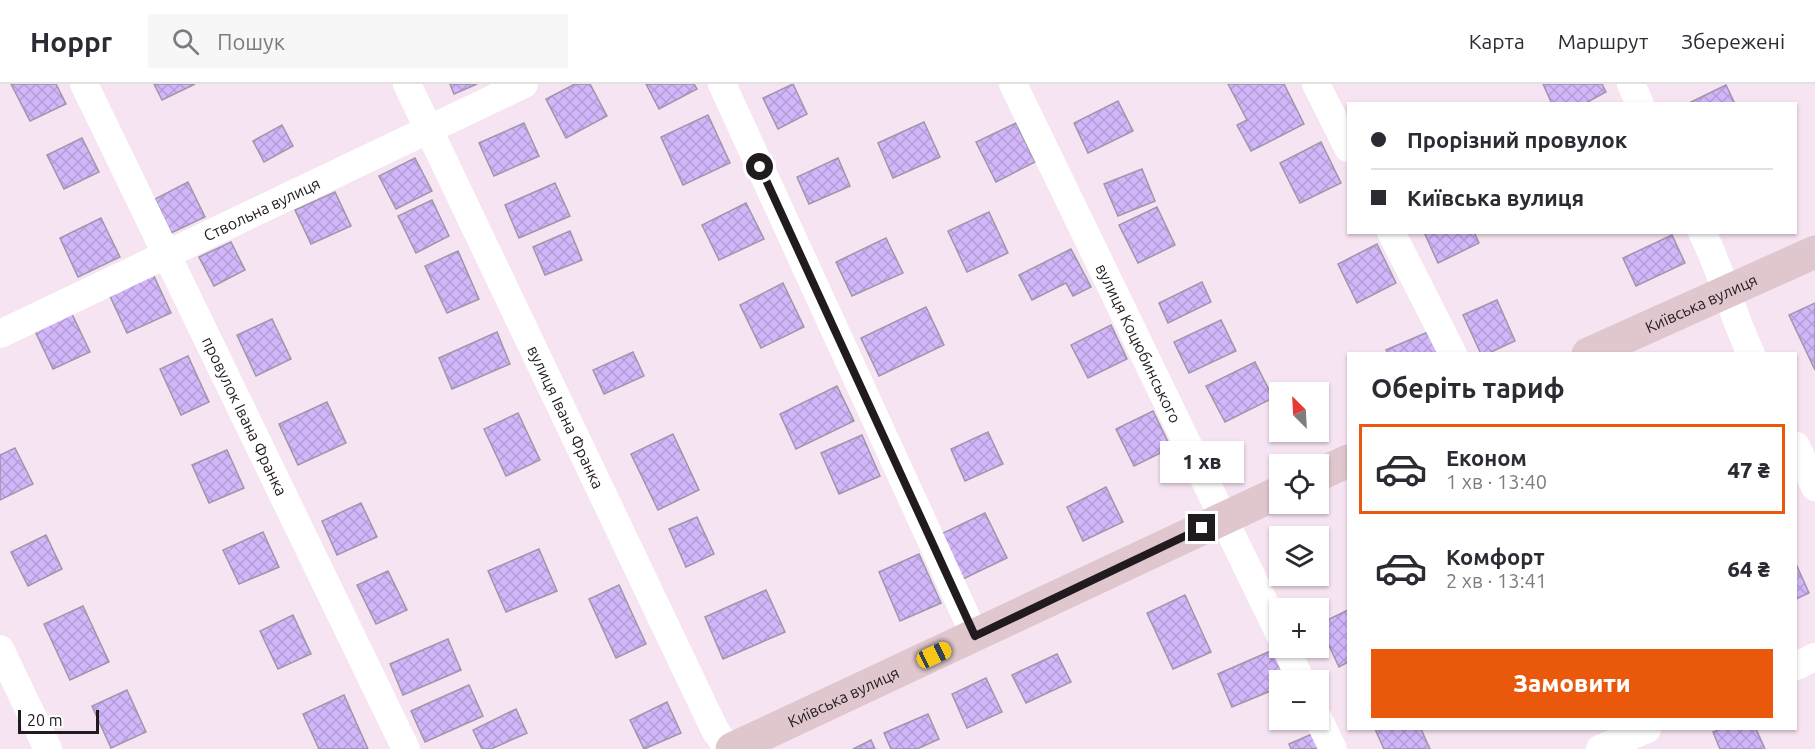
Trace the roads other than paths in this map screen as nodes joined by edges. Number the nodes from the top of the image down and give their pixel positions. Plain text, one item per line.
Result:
1 (84, 84) edge
2 (407, 84) edge
3 (524, 84) edge
4 (722, 84) edge
5 (1013, 84) edge
6 (1316, 84) edge
7 (1630, 84) edge
8 (1639, 102) edge
9 (430, 129) junction
10 (1347, 146) edge
11 (1392, 234) edge
12 (1703, 234) edge
13 (1815, 252) edge
14 (166, 256) junction
15 (1728, 292) junction
16 (0, 334) edge
17 (1452, 352) edge
18 (1593, 352) edge
19 (1750, 352) edge
20 (1797, 448) edge
21 (1347, 461) edge
22 (1329, 470) edge
23 (1815, 487) edge
24 (1269, 497) edge
25 (1223, 518) junction
26 (1269, 612) edge
27 (975, 636) junction
28 (0, 649) edge
29 (1815, 657) edge
30 (1797, 666) edge
31 (1324, 730) edge
32 (1645, 730) edge
33 (48, 749) edge
34 (406, 749) edge
35 (730, 749) edge
36 (1333, 749) edge
37 (1600, 749) edge

1 - 14 street, провулок Івана Франка
2 - 9 street, вулиця Івана Франка
3 - 9 street, Ствольна вулиця
4 - 27 street
5 - 25 street, вулиця Коцюбинського
6 - 10 street
7 - 8 street
9 - 14 street, Ствольна вулиця
9 - 35 street, вулиця Івана Франка
11 - 17 street
12 - 15 street
13 - 15 street, Київська вулиця
14 - 16 street, Ствольна вулиця
14 - 34 street, провулок Івана Франка
15 - 18 street, Київська вулиця
15 - 19 street
20 - 23 street
21 - 22 street
24 - 25 street, Київська вулиця
25 - 26 street, вулиця Коцюбинського
25 - 27 street, Київська вулиця
27 - 35 street, Київська вулиця
28 - 33 street
29 - 30 street
31 - 36 street
32 - 37 street

